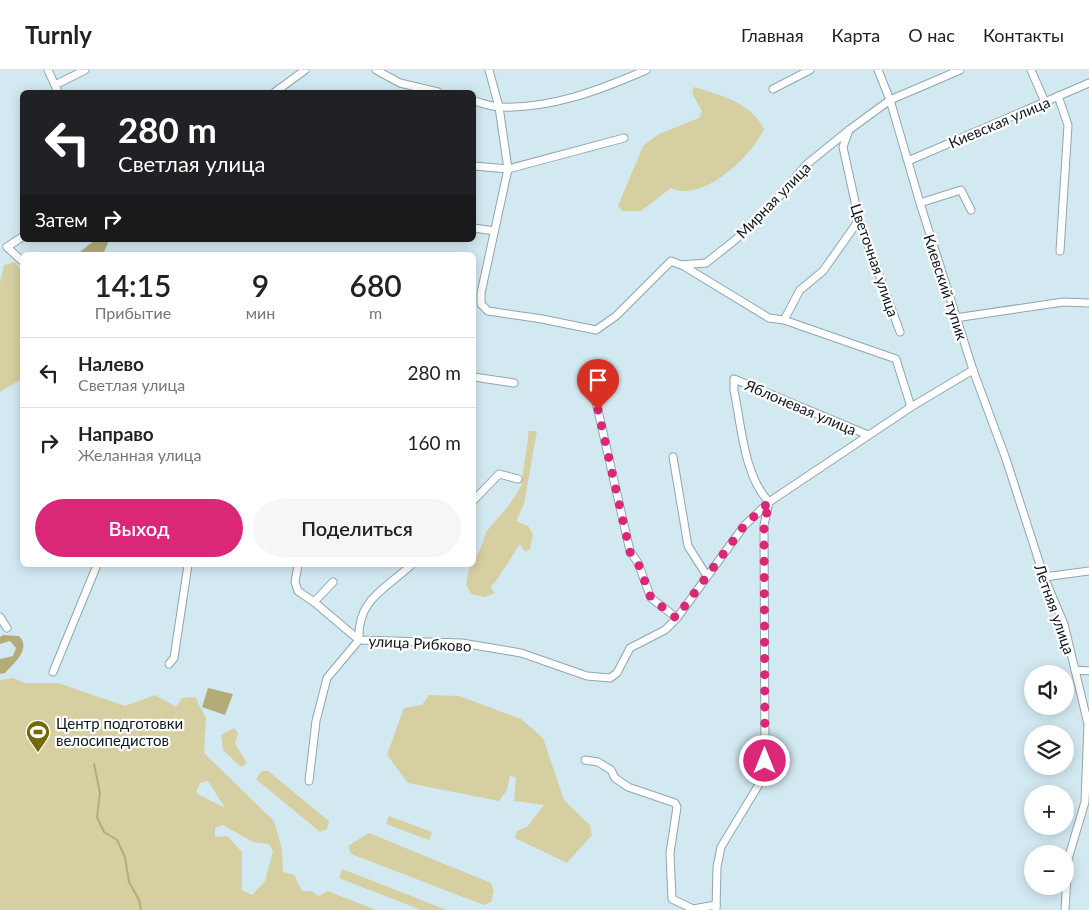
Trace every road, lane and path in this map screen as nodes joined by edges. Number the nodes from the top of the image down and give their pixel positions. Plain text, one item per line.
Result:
1 (48, 70) edge
2 (85, 70) edge
3 (305, 70) edge
4 (376, 70) edge
5 (489, 70) edge
6 (646, 70) edge
7 (810, 70) edge
8 (878, 70) edge
9 (960, 70) edge
10 (1030, 70) edge
11 (1089, 82) edge
12 (56, 89) edge
13 (773, 89) dead end
14 (278, 90) edge
15 (430, 90) edge
16 (1058, 96) junction
17 (890, 100) junction
18 (476, 101) edge
19 (1045, 102) junction
20 (499, 107) junction
21 (849, 130) junction
22 (624, 138) dead end
23 (908, 161) junction
24 (476, 166) edge
25 (508, 169) junction
26 (920, 203) junction
27 (971, 210) dead end
28 (859, 220) junction
29 (476, 228) edge
30 (494, 231) junction
31 (20, 237) edge
32 (4, 247) edge
33 (1060, 251) dead end
34 (20, 259) edge
35 (682, 265) junction
36 (477, 292) edge
37 (1089, 303) edge
38 (955, 318) junction
39 (784, 320) junction
40 (900, 332) dead end
41 (606, 370) dead end
42 (973, 372) junction
43 (476, 377) edge
44 (514, 384) dead end
45 (911, 407) junction
46 (868, 435) junction
47 (673, 457) dead end
48 (518, 479) dead end
49 (476, 498) edge
50 (769, 502) junction
51 (96, 567) edge
52 (188, 567) edge
53 (298, 567) edge
54 (409, 567) edge
55 (1089, 571) edge
56 (707, 576) junction
57 (1044, 577) junction
58 (332, 582) dead end
59 (314, 602) junction
60 (0, 617) edge
61 (676, 618) junction
62 (7, 628) dead end
63 (359, 640) junction
64 (169, 664) dead end
65 (1076, 670) junction
66 (1089, 671) edge
67 (54, 672) dead end
68 (585, 760) dead end
69 (309, 780) dead end
70 (716, 907) edge
71 (1065, 910) edge

1 - 12 street
2 - 12 street
3 - 14 street
4 - 15 street
5 - 20 street
6 - 20 street
7 - 13 street
8 - 17 street, Киевский тупик
9 - 17 street, Мирная улица
10 - 19 street
11 - 16 street, Киевская улица
16 - 19 street, Киевская улица
16 - 33 street
17 - 21 street, Мирная улица
17 - 23 street, Киевский тупик
18 - 20 street
19 - 23 street, Киевская улица
20 - 25 street
21 - 28 street, Цветочная улица
21 - 35 street, Мирная улица
22 - 25 street
23 - 26 street, Киевский тупик
24 - 25 street
25 - 30 street
26 - 27 street
26 - 38 street, Киевский тупик
28 - 39 street
28 - 40 street, Цветочная улица
29 - 30 street
30 - 36 street
31 - 32 street
32 - 34 street
35 - 36 street, Мирная улица
35 - 39 street
37 - 38 street
38 - 42 street, Киевский тупик
39 - 45 street
41 - 61 street
42 - 45 street
42 - 57 street, Летняя улица
43 - 44 street
45 - 46 street
46 - 50 street
46 - 50 street, Яблоневая улица
47 - 56 street
48 - 49 street
50 - 56 street
50 - 70 street
51 - 67 street
52 - 64 street
53 - 59 street
54 - 63 street, улица Рибково
55 - 57 street
56 - 61 street
57 - 65 street, Летняя улица
58 - 59 street
59 - 63 street
60 - 62 street
61 - 63 street, улица Рибково
63 - 69 street, улица Рибково
65 - 66 street
65 - 71 street, Летняя улица
68 - 70 street

